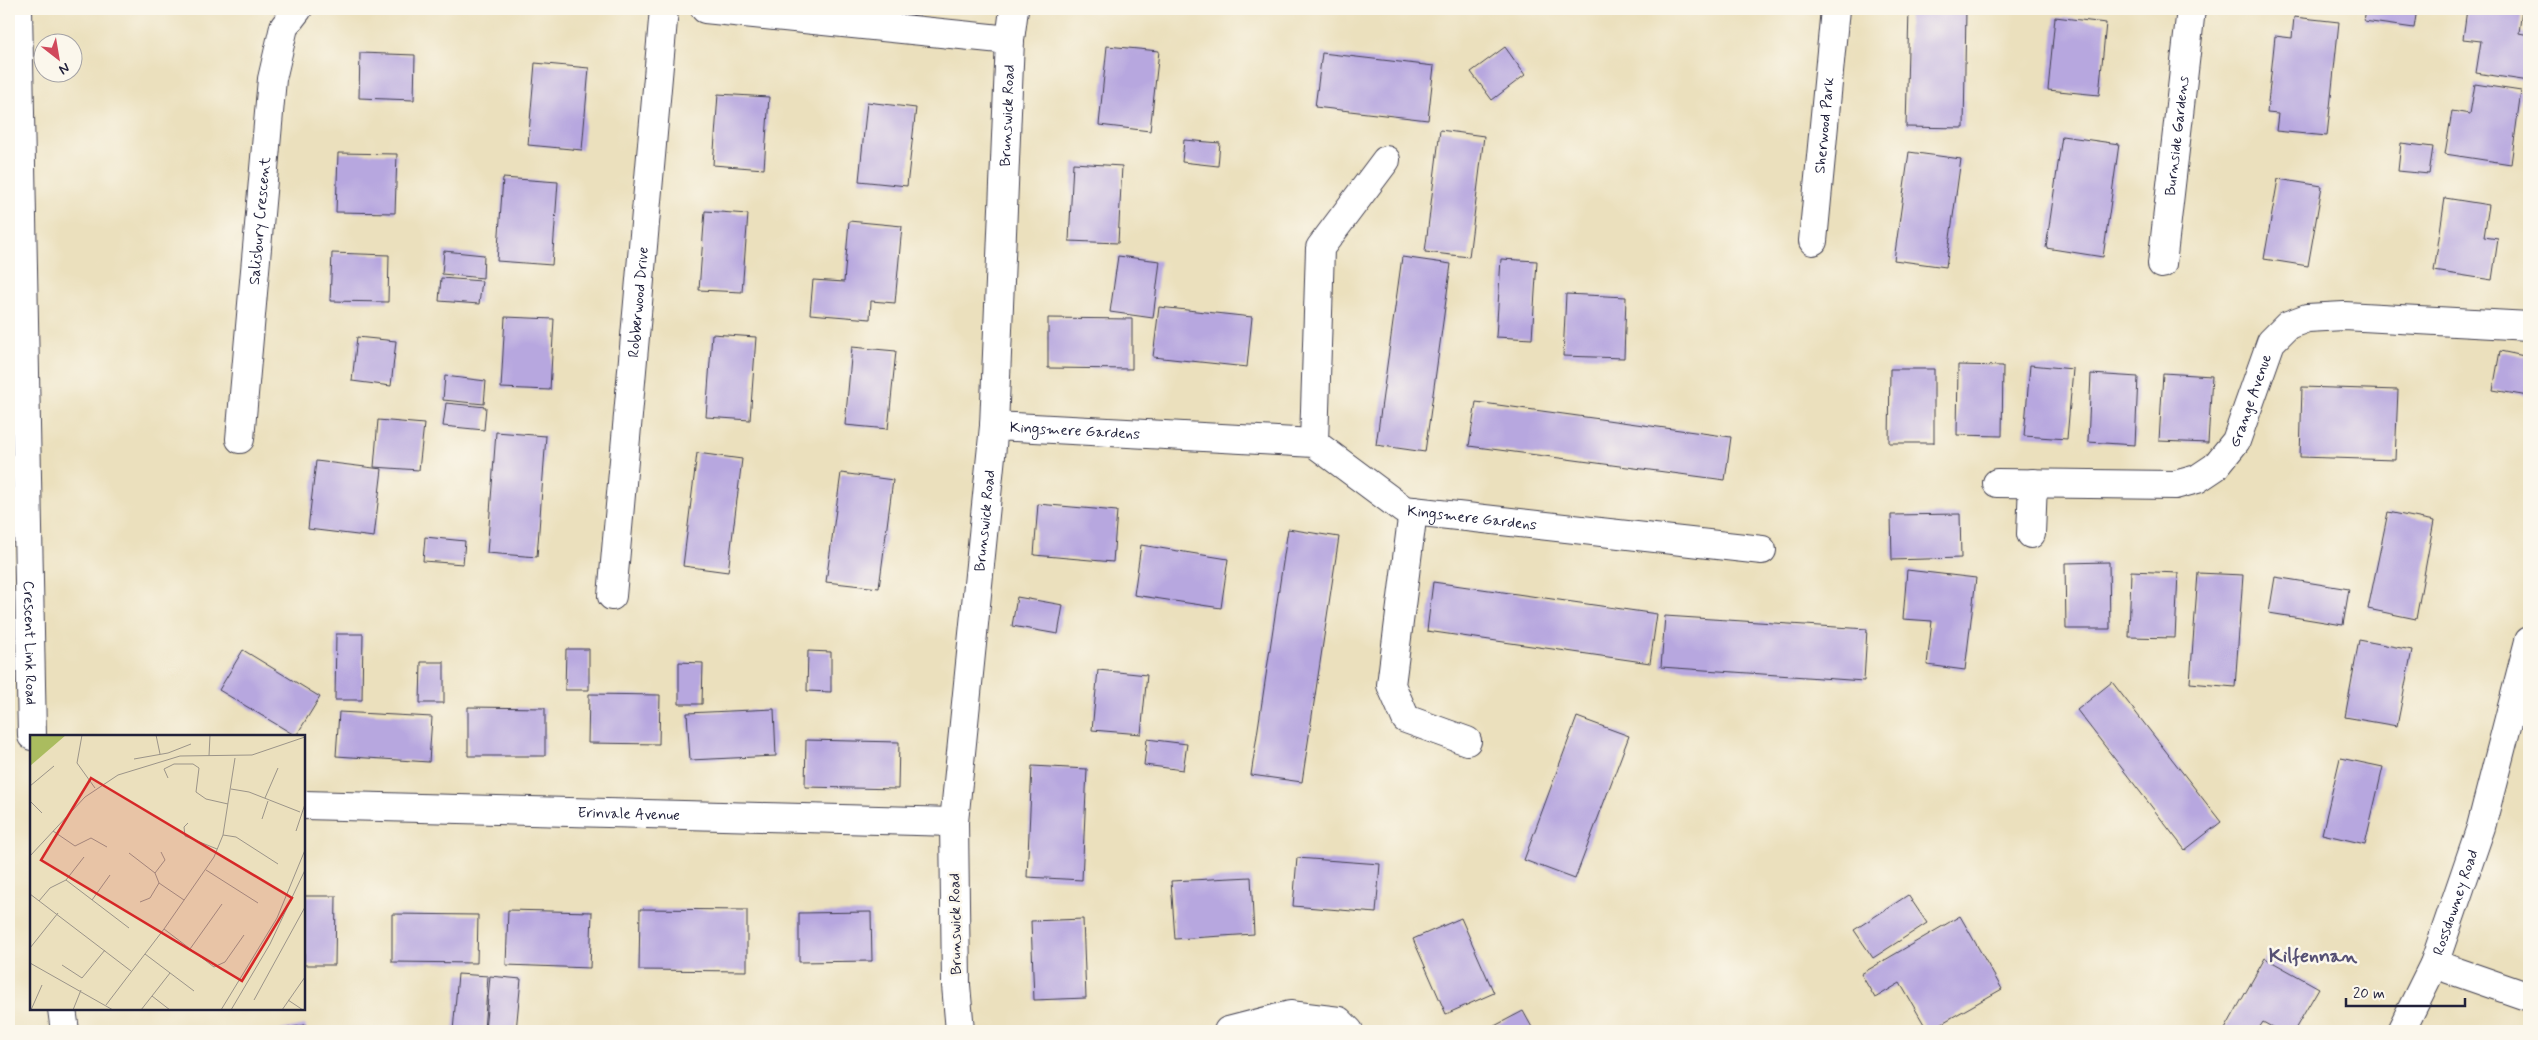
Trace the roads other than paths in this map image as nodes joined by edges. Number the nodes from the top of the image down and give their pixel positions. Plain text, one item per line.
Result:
1 (18, 9) edge
2 (298, 9) edge
3 (664, 9) edge
4 (705, 9) edge
5 (1014, 9) edge
6 (1835, 9) edge
7 (2191, 9) edge
8 (1010, 40) junction
9 (1386, 160) dead end
10 (1813, 241) dead end
11 (2162, 264) dead end
12 (2529, 326) edge
13 (994, 426) junction
14 (240, 439) dead end
15 (1314, 444) junction
16 (1997, 483) dead end
17 (2033, 483) junction
18 (1413, 511) junction
19 (2031, 534) dead end
20 (1762, 550) dead end
21 (612, 596) dead end
22 (2529, 641) edge
23 (32, 735) edge
24 (1467, 742) dead end
25 (305, 805) edge
26 (954, 822) junction
27 (2434, 964) junction
28 (2529, 996) edge
29 (62, 1010) edge
30 (65, 1031) edge
31 (960, 1031) edge
32 (1228, 1031) edge
33 (1349, 1031) edge
34 (2401, 1031) edge

1 - 23 main road, Crescent Link Road
2 - 14 main road, Salisbury Crescent
3 - 21 main road, Robberwood Drive
4 - 8 main road
5 - 8 main road, Brunswick Road
6 - 10 main road, Sherwood Park
7 - 11 main road, Burnside Gardens
8 - 13 main road, Brunswick Road
9 - 15 main road
12 - 17 main road, Grange Avenue
13 - 15 main road, Kingsmere Gardens
13 - 26 main road, Brunswick Road
15 - 18 main road, Kingsmere Gardens
16 - 17 main road, Grange Avenue
17 - 19 main road
18 - 20 main road, Kingsmere Gardens
18 - 24 main road
22 - 27 main road, Rossdowney Road
25 - 26 main road, Erinvale Avenue
26 - 31 main road, Brunswick Road
27 - 28 main road
27 - 34 main road, Rossdowney Road
29 - 30 main road
32 - 33 main road

